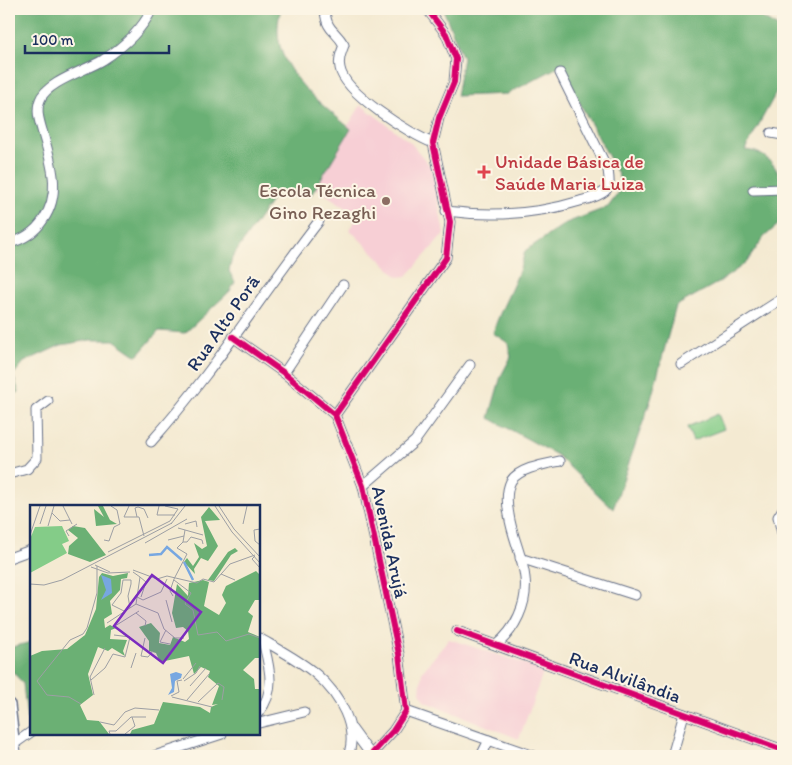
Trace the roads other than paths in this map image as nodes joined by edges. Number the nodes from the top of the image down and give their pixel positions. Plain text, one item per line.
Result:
1 (152, 9) edge
2 (427, 9) edge
3 (325, 11) dead end
4 (560, 73) dead end
5 (771, 133) dead end
6 (783, 135) edge
7 (433, 143) junction
8 (783, 189) edge
9 (754, 190) dead end
10 (446, 211) junction
11 (319, 221) dead end
12 (9, 243) edge
13 (344, 285) dead end
14 (783, 298) edge
15 (234, 337) junction
16 (681, 364) dead end
17 (470, 365) dead end
18 (284, 373) junction
19 (48, 402) dead end
20 (335, 415) junction
21 (151, 442) dead end
22 (560, 461) dead end
23 (9, 474) edge
24 (363, 486) junction
25 (783, 509) edge
26 (783, 537) edge
27 (30, 550) edge
28 (9, 558) edge
29 (520, 558) junction
30 (635, 595) dead end
31 (458, 631) dead end
32 (261, 639) edge
33 (496, 645) junction
34 (9, 705) edge
35 (260, 710) edge
36 (406, 711) junction
37 (304, 712) dead end
38 (684, 714) junction
39 (260, 723) edge
40 (352, 730) junction
41 (30, 733) edge
42 (219, 735) edge
43 (489, 740) junction
44 (14, 744) junction
45 (783, 750) edge
46 (16, 756) edge
47 (154, 756) edge
48 (348, 756) edge
49 (370, 756) edge
50 (481, 756) edge
51 (534, 756) edge
52 (672, 756) edge

1 - 12 street
2 - 7 street
3 - 7 street
4 - 10 street
5 - 6 street
7 - 10 street
8 - 9 street
10 - 20 street
11 - 15 street, Rua Alto Porã
13 - 18 street
14 - 16 street
15 - 18 street
15 - 21 street, Rua Alto Porã
17 - 24 street
18 - 20 street
19 - 23 street
20 - 24 street, Avenida Arujá
22 - 29 street
24 - 36 street, Avenida Arujá
25 - 26 street
27 - 28 street
29 - 30 street
29 - 33 street
31 - 33 street, Rua Alvilândia
32 - 35 street
32 - 40 street
33 - 38 street, Rua Alvilândia
34 - 44 street
36 - 43 street
36 - 49 street
37 - 39 street
38 - 45 street, Rua Alvilândia
38 - 52 street
40 - 48 street
40 - 49 street
41 - 44 street
42 - 47 street
43 - 50 street
43 - 51 street
44 - 46 street

